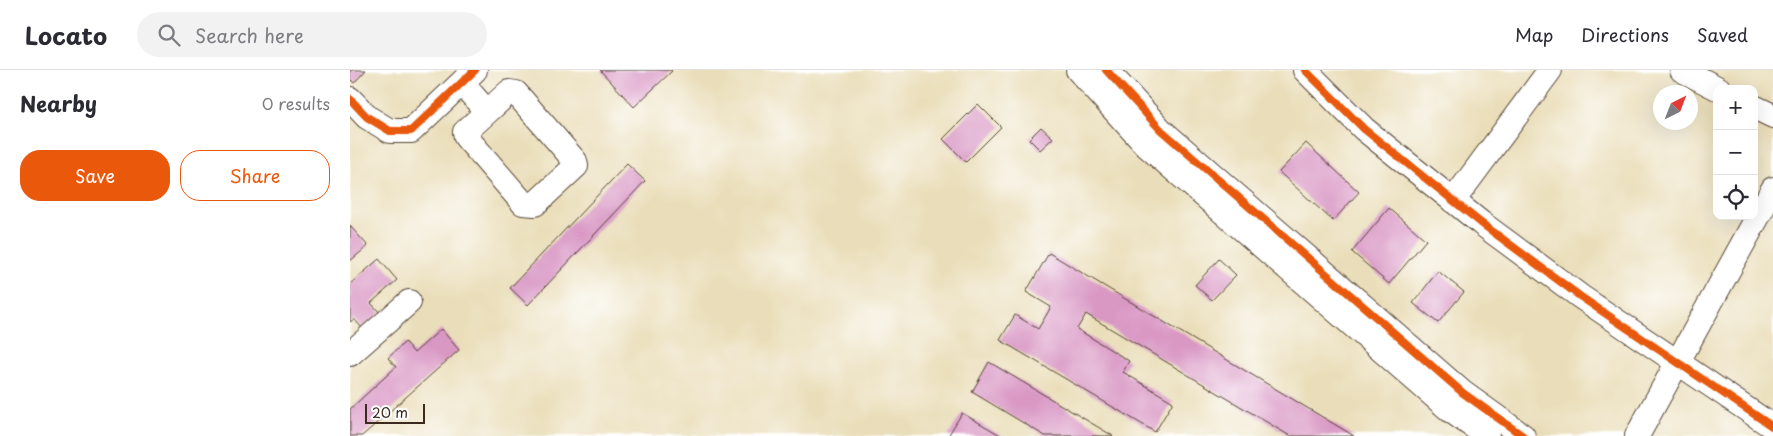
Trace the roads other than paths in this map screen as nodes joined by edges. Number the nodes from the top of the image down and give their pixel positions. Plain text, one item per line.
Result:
1 (1078, 70) edge
2 (1106, 70) edge
3 (1305, 70) edge
4 (1550, 70) edge
5 (1682, 70) edge
6 (468, 76) edge
7 (1713, 86) edge
8 (350, 99) edge
9 (1758, 109) edge
10 (488, 112) junction
11 (1773, 116) edge
12 (1773, 189) edge
13 (1454, 201) junction
14 (409, 302) dead end
15 (350, 354) edge
16 (1678, 362) junction
17 (1773, 428) edge
18 (1486, 436) edge
19 (1522, 436) edge
20 (1637, 436) edge

1 - 18 street
2 - 19 street
3 - 13 street
4 - 13 street
5 - 7 street
6 - 8 street
6 - 10 street
9 - 11 street
10 - 10 street
12 - 16 street
13 - 16 street
14 - 15 street
16 - 17 street
16 - 20 street

